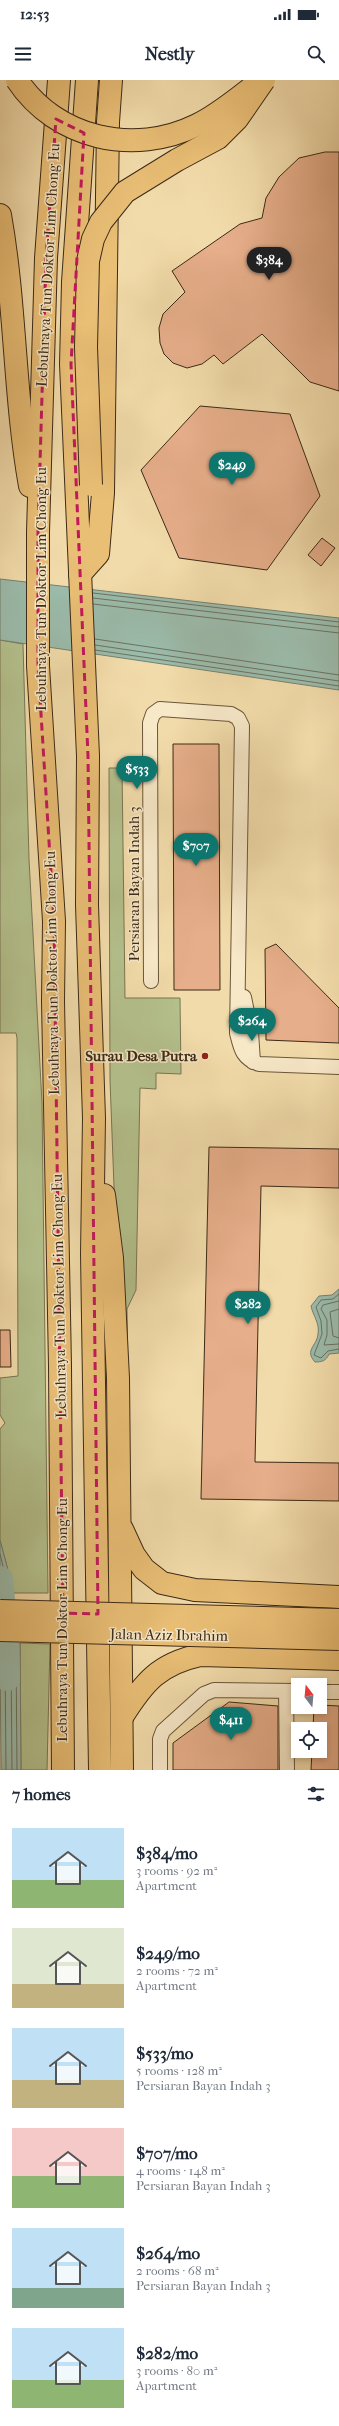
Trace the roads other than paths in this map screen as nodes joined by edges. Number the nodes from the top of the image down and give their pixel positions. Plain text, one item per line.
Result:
1 (17, 80) edge
2 (59, 80) edge
3 (88, 80) edge
4 (111, 80) edge
5 (263, 80) edge
6 (0, 215) edge
7 (38, 532) junction
8 (80, 571) junction
9 (151, 981) dead end
10 (339, 1067) edge
11 (94, 1118) junction
12 (119, 1520) junction
13 (339, 1597) edge
14 (0, 1611) edge
15 (339, 1620) edge
16 (0, 1630) edge
17 (339, 1639) edge
18 (339, 1659) edge
19 (291, 1691) edge
20 (327, 1692) edge
21 (339, 1692) edge
22 (291, 1704) edge
23 (122, 1716) junction
24 (63, 1770) edge
25 (100, 1770) edge
26 (122, 1770) edge
27 (160, 1770) edge
28 (286, 1770) edge

1 - 5 main road, bridge
2 - 7 main road, Lebuhraya Tun Doktor Lim Chong Eu
3 - 8 main road, Lebuhraya Tun Doktor Lim Chong Eu
4 - 8 main road
5 - 8 main road, bridge
6 - 7 main road
7 - 24 main road, Lebuhraya Tun Doktor Lim Chong Eu
8 - 11 main road, Lebuhraya Tun Doktor Lim Chong Eu
9 - 10 street, Persiaran Bayan Indah 3
11 - 12 main road
11 - 25 main road, Lebuhraya Tun Doktor Lim Chong Eu
12 - 13 main road
12 - 23 main road
14 - 15 main road, Jalan Aziz Ibrahim, bridge
16 - 17 main road, Jalan Aziz Ibrahim, bridge
18 - 23 main road
19 - 27 street
20 - 21 street
22 - 28 street
23 - 26 main road

